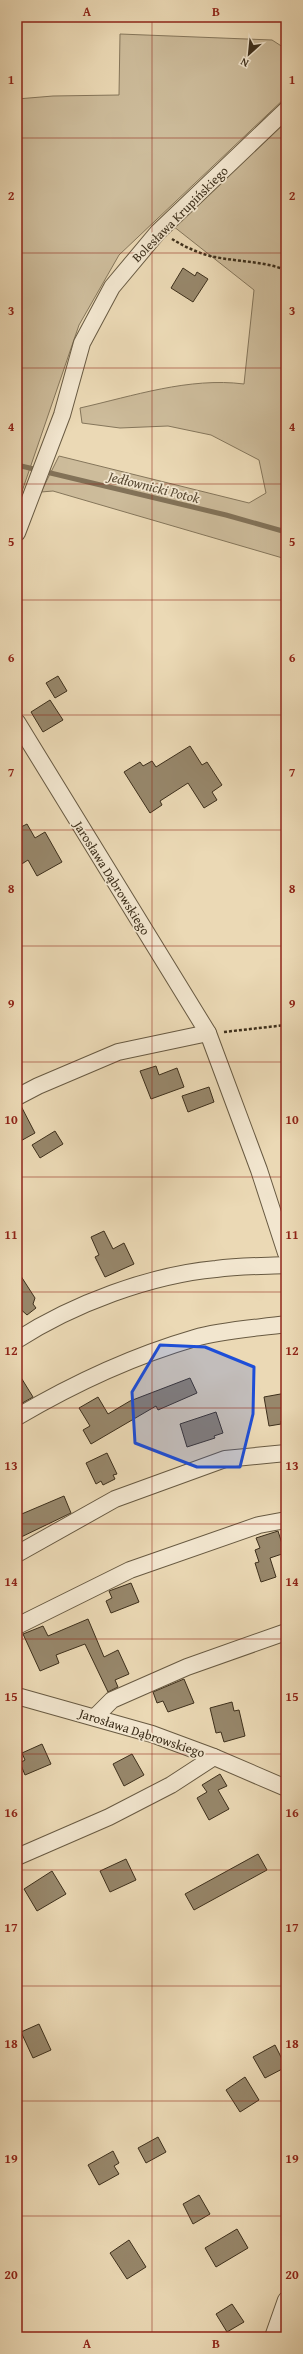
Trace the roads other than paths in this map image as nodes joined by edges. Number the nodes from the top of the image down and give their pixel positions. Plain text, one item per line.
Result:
1 (286, 110) edge
2 (17, 532) edge
3 (17, 722) edge
4 (208, 1033) junction
5 (17, 1097) edge
6 (286, 1253) edge
7 (286, 1264) edge
8 (286, 1324) edge
9 (17, 1340) edge
10 (17, 1417) edge
11 (286, 1453) edge
12 (286, 1520) edge
13 (17, 1554) edge
14 (17, 1626) edge
15 (286, 1632) edge
16 (17, 1696) edge
17 (95, 1717) junction
18 (214, 1757) junction
19 (286, 1788) edge
20 (17, 1857) edge
21 (286, 2300) edge
22 (273, 2337) edge

1 - 2 street, Bolesława Krupińskiego
3 - 4 street, Jarosława Dąbrowskiego
4 - 5 street
4 - 6 street, Jarosława Dąbrowskiego
7 - 9 street
8 - 10 street
11 - 13 street
12 - 14 street
15 - 17 street
16 - 17 street, Jarosława Dąbrowskiego
17 - 18 street, Jarosława Dąbrowskiego
18 - 19 street, Jarosława Dąbrowskiego
18 - 20 street
21 - 22 street

